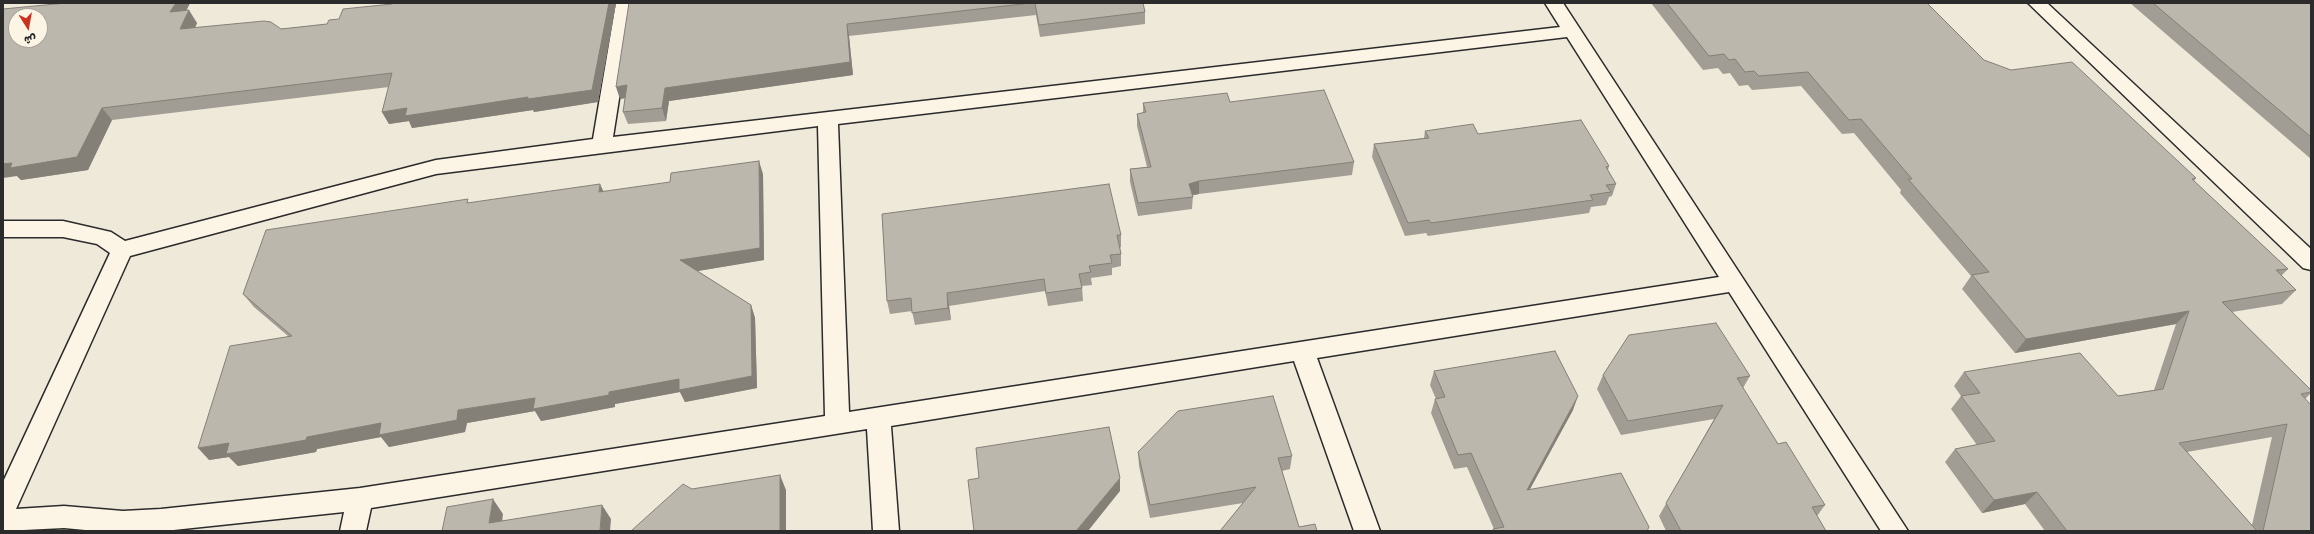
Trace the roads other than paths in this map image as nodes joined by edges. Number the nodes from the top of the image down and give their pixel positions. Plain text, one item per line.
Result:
1 (625, 3) edge
2 (1554, 3) edge
3 (2037, 3) edge
4 (1572, 31) junction
5 (828, 119) junction
6 (602, 145) junction
7 (3, 229) edge
8 (122, 250) junction
9 (2311, 262) edge
10 (1735, 283) junction
11 (1302, 350) junction
12 (878, 417) junction
13 (837, 424) junction
14 (360, 499) junction
15 (3, 510) edge
16 (3, 522) edge
17 (353, 531) edge
18 (886, 531) edge
19 (1367, 531) edge
20 (1895, 531) edge

1 - 6 street
2 - 4 street
3 - 9 street
4 - 5 street
4 - 10 street
5 - 6 street
5 - 13 street
6 - 8 street
7 - 8 street
8 - 15 street
10 - 11 street
10 - 20 street
11 - 12 street
11 - 19 street
12 - 13 street
12 - 18 street
13 - 14 street
14 - 16 street
14 - 17 street

